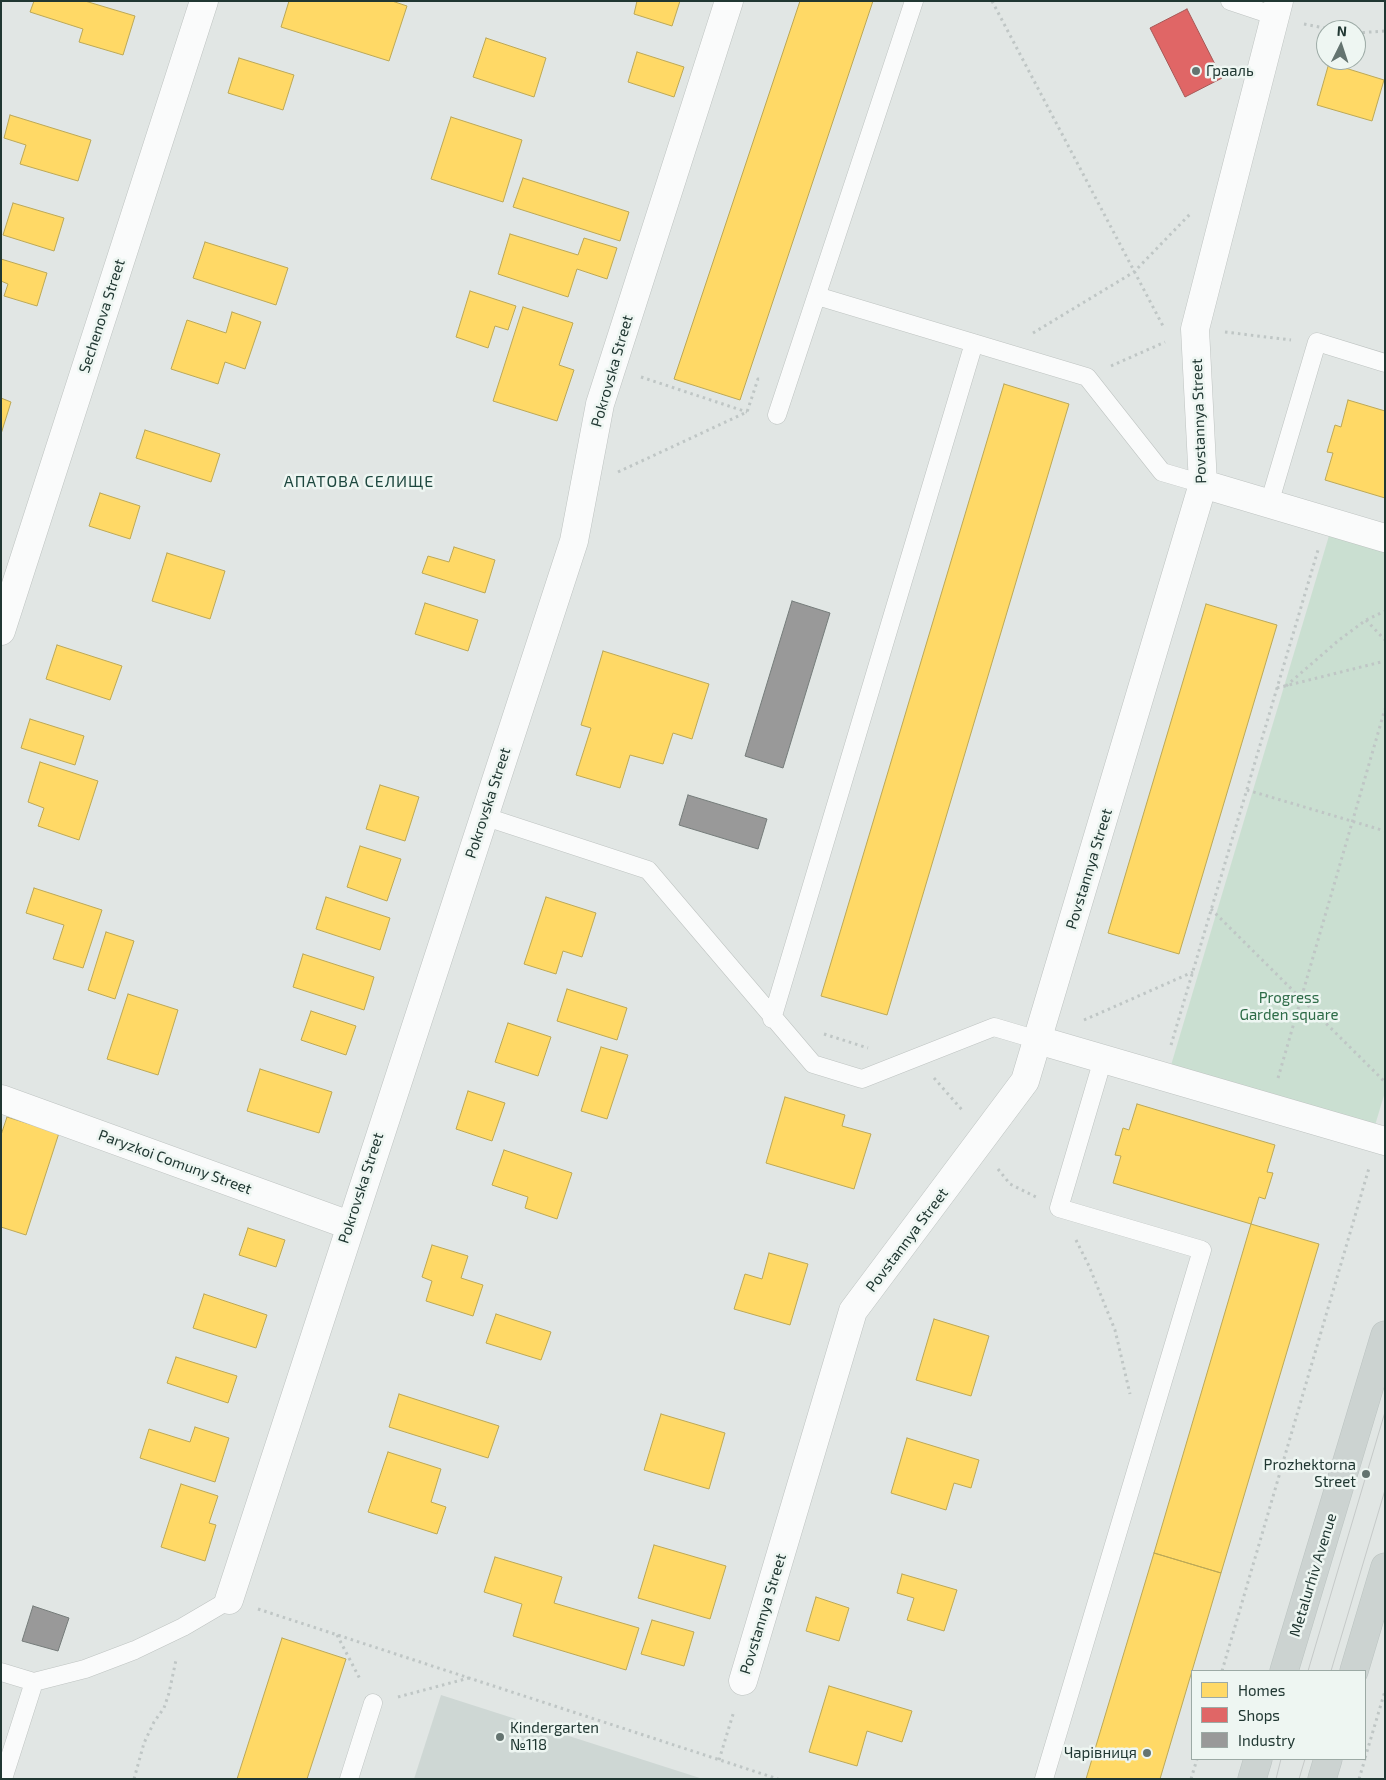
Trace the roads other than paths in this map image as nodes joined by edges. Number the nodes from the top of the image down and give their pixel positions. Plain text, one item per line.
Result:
1 (204, 1) edge
2 (729, 1) edge
3 (914, 1) edge
4 (1230, 1) edge
5 (1277, 8) edge
6 (817, 296) junction
7 (974, 343) junction
8 (1385, 363) edge
9 (777, 415) dead end
10 (1203, 484) junction
11 (1269, 504) junction
12 (1385, 538) edge
13 (1, 631) edge
14 (483, 816) junction
15 (772, 1019) junction
16 (1038, 1040) junction
17 (1103, 1059) junction
18 (1, 1099) edge
19 (1381, 1140) edge
20 (349, 1224) junction
21 (1385, 1335) edge
22 (1385, 1567) edge
23 (229, 1600) joint
24 (1284, 1670) edge
25 (1354, 1670) edge
26 (1, 1672) edge
27 (743, 1681) road end
28 (34, 1682) junction
29 (373, 1703) road end
30 (1258, 1760) edge
31 (1328, 1760) edge
32 (3, 1779) edge
33 (349, 1779) edge
34 (1044, 1779) edge
35 (1252, 1779) edge
36 (1322, 1779) edge

1 - 13 street, Sechenova Street
2 - 14 street, Pokrovska Street
3 - 6 lane
4 - 5 lane
5 - 10 street, Povstannya Street
6 - 7 lane
6 - 9 lane
7 - 10 lane
7 - 15 lane
8 - 11 lane
10 - 11 street
10 - 16 street, Povstannya Street
11 - 12 street
14 - 15 lane
14 - 20 street, Pokrovska Street
15 - 16 lane
16 - 17 street
16 - 27 street, Povstannya Street
17 - 19 street
17 - 34 lane
18 - 20 street, Paryzkoi Comuny Street
20 - 23 street, Pokrovska Street
21 - 24 main road, Metalurhiv Avenue
22 - 25 main road
23 - 28 lane
26 - 28 lane
28 - 32 lane
29 - 33 lane
30 - 35 main road
31 - 36 main road

